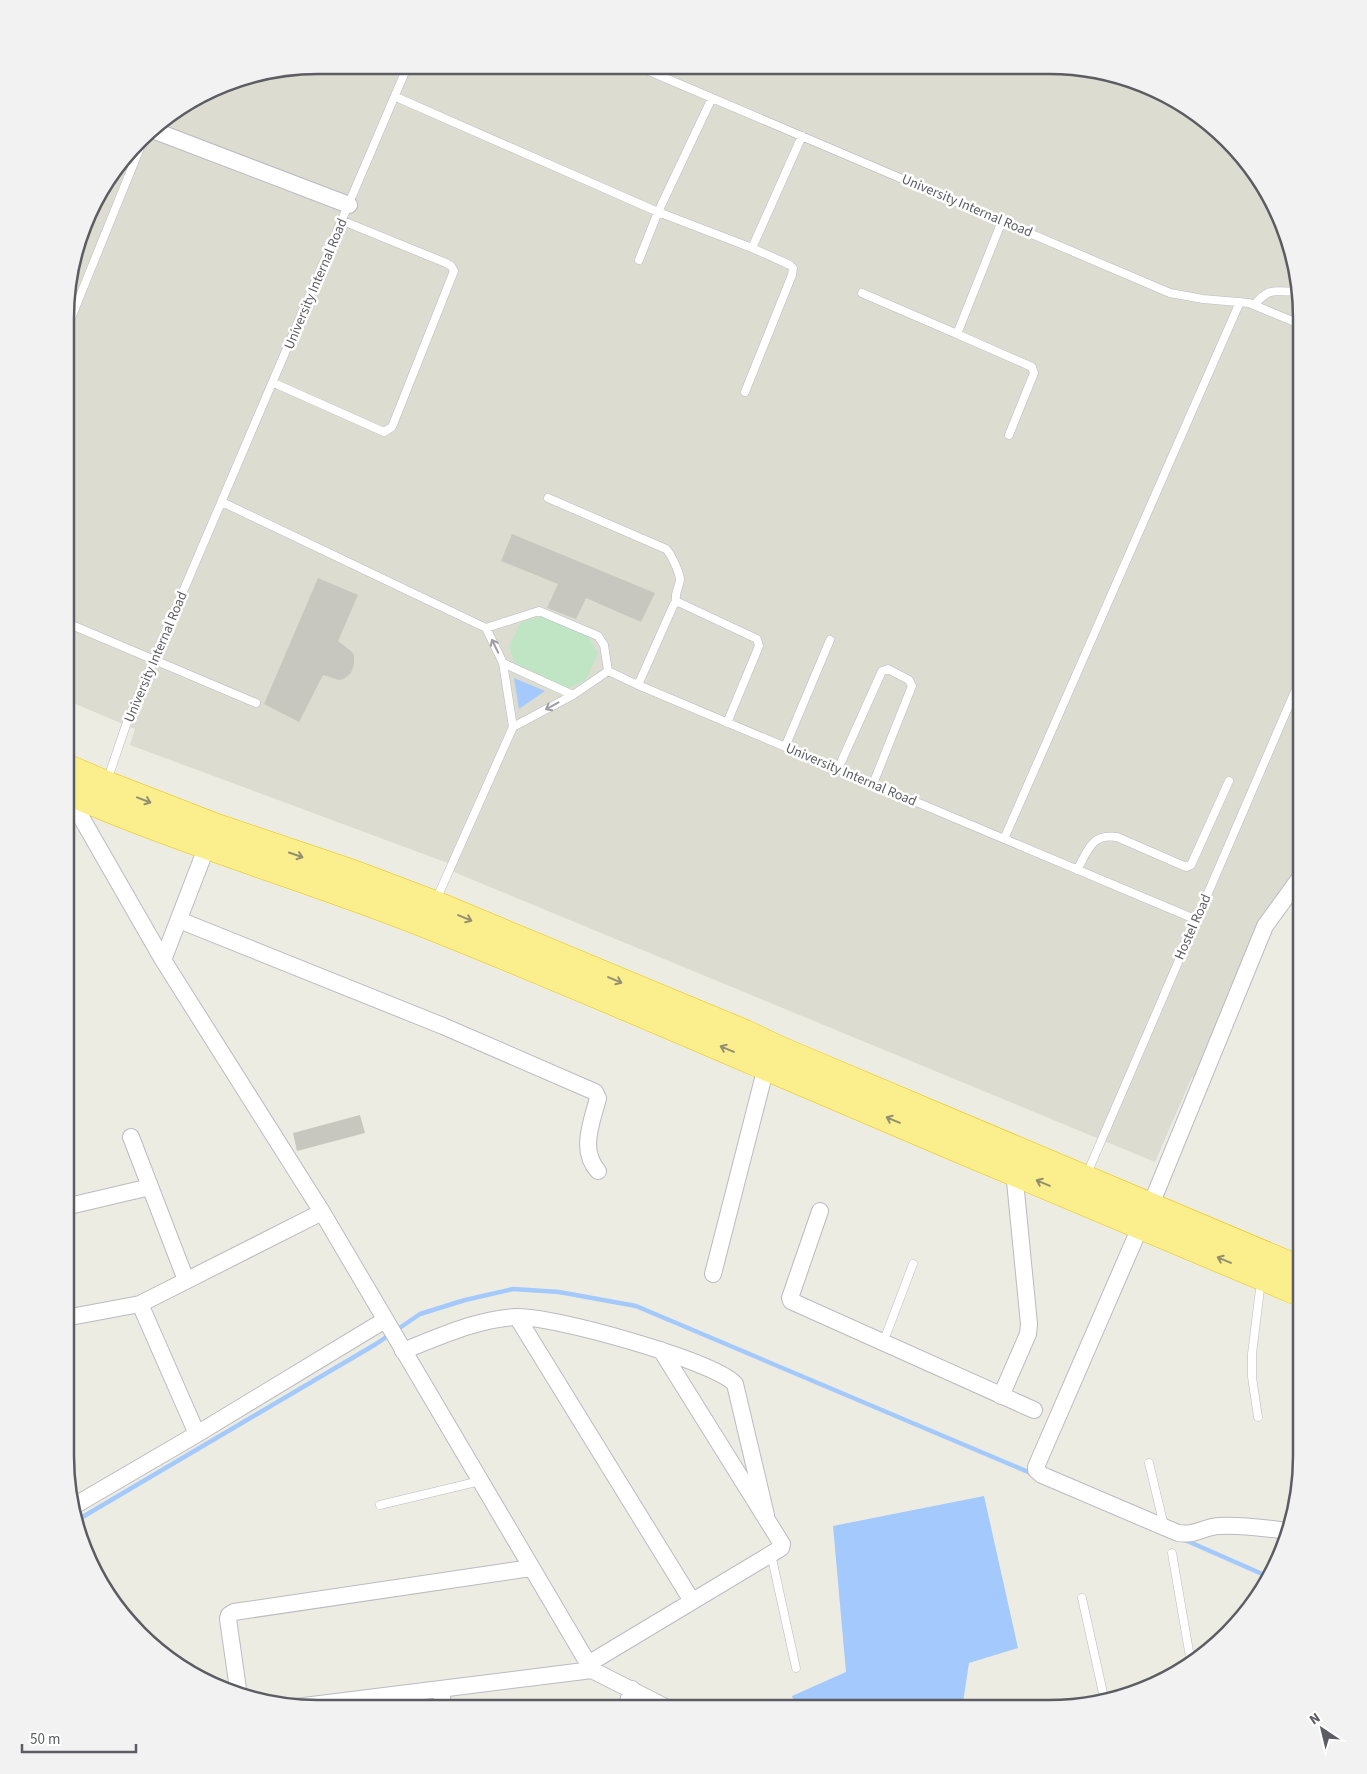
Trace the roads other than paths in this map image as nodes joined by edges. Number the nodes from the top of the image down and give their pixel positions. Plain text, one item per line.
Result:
1 (405, 74) edge
2 (656, 74) edge
3 (396, 97) junction
4 (712, 98) junction
5 (159, 132) edge
6 (802, 136) junction
7 (139, 152) edge
8 (349, 205) junction
9 (658, 212) junction
10 (343, 221) junction
11 (1002, 221) junction
12 (752, 248) junction
13 (639, 260) dead end
14 (1292, 291) edge
15 (862, 293) dead end
16 (1240, 302) junction
17 (1254, 305) junction
18 (74, 311) edge
19 (1293, 321) edge
20 (957, 334) junction
21 (274, 383) junction
22 (745, 392) dead end
23 (1009, 435) dead end
24 (548, 498) dead end
25 (222, 502) junction
26 (676, 603) junction
27 (74, 626) edge
28 (486, 628) junction
29 (830, 640) dead end
30 (154, 661) junction
31 (503, 663) junction
32 (608, 671) junction
33 (638, 685) junction
34 (573, 695) junction
35 (1293, 696) edge
36 (256, 704) dead end
37 (727, 723) junction
38 (513, 727) junction
39 (785, 747) junction
40 (838, 769) junction
41 (74, 771) edge
42 (1229, 781) dead end
43 (873, 784) junction
44 (106, 785) junction
45 (74, 794) edge
46 (74, 805) edge
47 (1004, 839) junction
48 (207, 846) junction
49 (1077, 870) junction
50 (1293, 887) edge
51 (430, 914) junction
52 (179, 920) junction
53 (1197, 920) junction
54 (163, 960) junction
55 (766, 1067) junction
56 (131, 1137) dead end
57 (598, 1171) dead end
58 (1014, 1171) junction
59 (150, 1187) junction
60 (1081, 1188) junction
61 (74, 1205) edge
62 (820, 1211) dead end
63 (322, 1212) junction
64 (1145, 1216) junction
65 (913, 1264) dead end
66 (1293, 1267) edge
67 (713, 1274) dead end
68 (1262, 1276) junction
69 (186, 1280) junction
70 (1293, 1289) edge
71 (140, 1304) junction
72 (74, 1316) edge
73 (517, 1317) junction
74 (386, 1322) junction
75 (883, 1343) junction
76 (400, 1345) junction
77 (661, 1350) junction
78 (1001, 1396) junction
79 (1034, 1410) dead end
80 (1258, 1417) dead end
81 (197, 1434) junction
82 (1149, 1463) dead end
83 (480, 1481) junction
84 (78, 1504) edge
85 (380, 1505) dead end
86 (766, 1515) junction
87 (1164, 1526) junction
88 (1281, 1530) edge
89 (1172, 1553) dead end
90 (771, 1554) junction
91 (531, 1568) junction
92 (1082, 1598) dead end
93 (692, 1601) junction
94 (1190, 1656) edge
95 (590, 1667) junction
96 (796, 1668) dead end
97 (239, 1687) edge
98 (441, 1689) junction
99 (632, 1689) junction
100 (1103, 1694) edge
101 (379, 1700) edge
102 (442, 1700) edge
103 (629, 1700) edge
104 (652, 1700) edge

1 - 3 lane, University Internal Road
2 - 4 lane, University Internal Road
3 - 8 lane, University Internal Road
3 - 9 lane
4 - 6 lane, University Internal Road
4 - 9 lane
5 - 8 street
6 - 11 lane, University Internal Road
6 - 12 lane
7 - 18 lane
8 - 10 lane, University Internal Road
9 - 12 lane
9 - 13 lane
10 - 21 lane, University Internal Road
10 - 21 lane
11 - 16 lane, University Internal Road
11 - 20 lane
12 - 22 lane
14 - 17 lane
15 - 20 lane
16 - 17 lane, University Internal Road
16 - 47 lane
17 - 19 lane, University Internal Road
20 - 23 lane
21 - 25 lane, University Internal Road
24 - 26 lane
25 - 28 lane
25 - 30 lane, University Internal Road
26 - 33 lane
26 - 37 lane
27 - 30 lane
31 -> 28 lane
28 - 32 lane
29 - 39 lane
30 - 36 lane
30 - 44 lane, University Internal Road
31 - 34 lane
31 - 38 lane
32 - 33 lane, University Internal Road
32 - 34 lane
33 - 37 lane, University Internal Road
34 -> 38 lane
35 - 53 lane, Hostel Road
37 - 39 lane, University Internal Road
38 - 51 lane
39 - 40 lane, University Internal Road
40 - 43 lane, University Internal Road
40 - 43 lane
41 - 44 highway
42 - 49 lane
43 - 47 lane, University Internal Road
44 -> 51 highway
45 - 48 highway
46 - 54 street
47 - 49 lane, University Internal Road
48 - 51 highway
48 - 52 street
49 - 53 lane, University Internal Road
50 - 64 street
55 -> 51 highway
51 -> 60 highway
52 - 54 street
52 - 57 street
53 - 60 lane, Hostel Road
54 - 63 street
58 -> 55 highway
55 - 67 street
56 - 59 street
60 -> 58 highway
58 - 78 street
59 - 61 street
59 - 69 street
60 - 64 highway
62 - 75 street
63 - 69 street
63 - 74 street
64 - 66 highway
68 -> 64 highway
64 - 87 street
65 - 75 lane
68 - 70 highway
68 - 80 lane
69 - 71 street
71 - 72 street
71 - 81 street
73 - 76 street
73 - 77 street
73 - 93 street
74 - 76 street
74 - 81 street
75 - 78 street
76 - 83 street
77 - 86 street
77 - 86 street
78 - 79 street
81 - 84 street
82 - 87 lane
83 - 85 lane
83 - 91 street
86 - 90 street
87 - 88 street
89 - 94 lane
90 - 93 street
90 - 96 lane
91 - 95 street
91 - 97 street
92 - 100 lane
93 - 95 street
95 - 98 street
95 - 99 street
98 - 101 street
98 - 102 street
99 - 103 street
99 - 104 street

